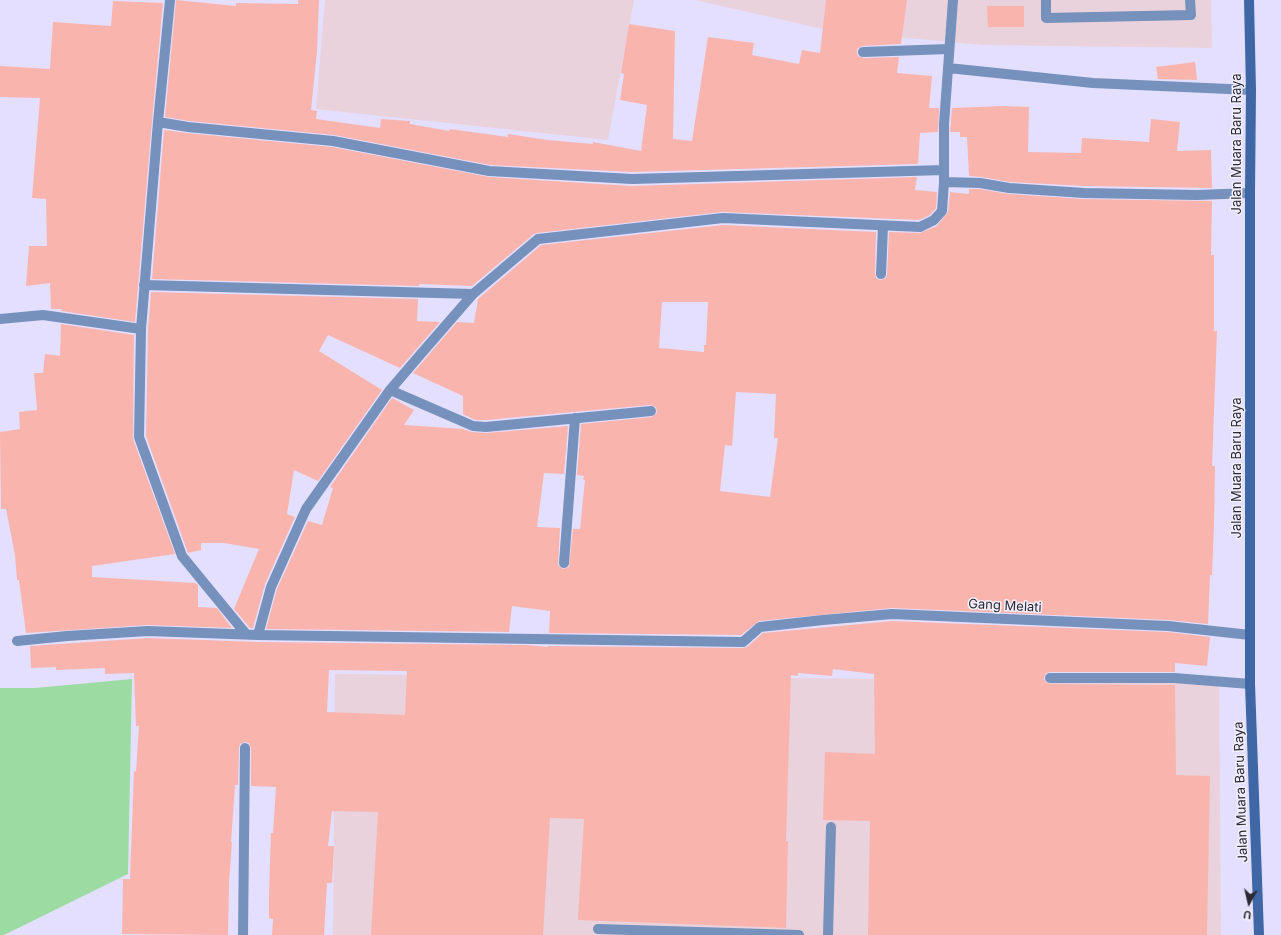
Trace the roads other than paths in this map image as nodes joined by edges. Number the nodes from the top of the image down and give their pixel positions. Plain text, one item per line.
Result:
1 (170, 0) edge
2 (953, 0) edge
3 (1046, 0) edge
4 (1190, 0) edge
5 (1249, 0) edge
6 (950, 49) junction
7 (863, 52) dead end
8 (948, 68) junction
9 (1251, 90) junction
10 (158, 122) junction
11 (944, 170) junction
12 (944, 182) junction
13 (1250, 193) junction
14 (883, 226) junction
15 (881, 274) dead end
16 (144, 285) junction
17 (473, 294) junction
18 (0, 319) edge
19 (141, 329) junction
20 (390, 390) junction
21 (651, 411) dead end
22 (575, 418) junction
23 (564, 563) dead end
24 (246, 634) junction
25 (258, 635) junction
26 (1250, 635) junction
27 (17, 642) dead end
28 (1050, 678) dead end
29 (1250, 684) junction
30 (245, 748) dead end
31 (831, 827) dead end
32 (598, 929) dead end
33 (244, 935) edge
34 (799, 935) edge
35 (828, 935) edge
36 (1259, 935) edge

1 - 10 street
2 - 6 street
3 - 4 street
5 - 9 street, Jalan Muara Baru Raya
6 - 7 street
6 - 8 street
8 - 9 street
8 - 11 street
9 - 13 street, Jalan Muara Baru Raya
10 - 11 street
10 - 16 street
11 - 12 street
12 - 13 street
12 - 14 street
13 - 26 street, Jalan Muara Baru Raya
14 - 15 street
14 - 17 street
16 - 17 street
16 - 19 street
17 - 20 street
18 - 19 street
19 - 24 street
20 - 22 street
20 - 25 street
21 - 22 street
22 - 23 street
24 - 25 street
24 - 27 street
25 - 26 street, Gang Melati
26 - 29 street, Jalan Muara Baru Raya
28 - 29 street
29 - 36 street, Jalan Muara Baru Raya
30 - 33 street
31 - 35 street
32 - 34 street

